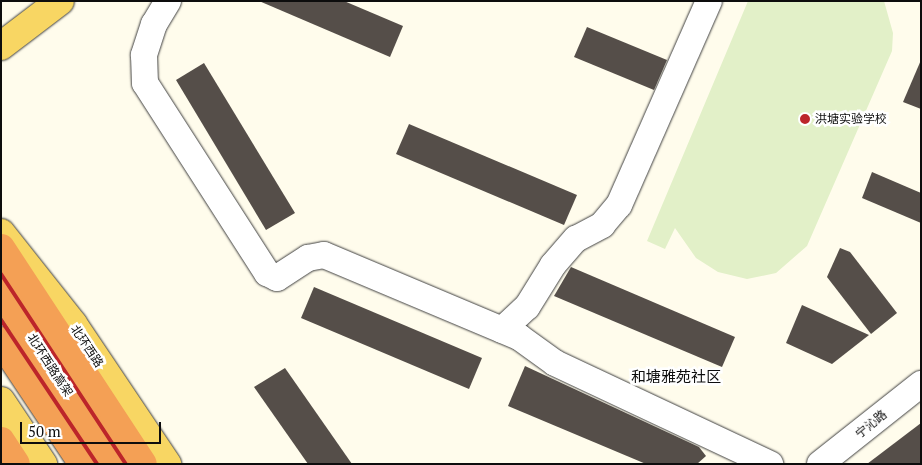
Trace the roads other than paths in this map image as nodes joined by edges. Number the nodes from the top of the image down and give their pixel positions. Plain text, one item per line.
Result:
1 (60, 1) edge
2 (168, 1) edge
3 (709, 1) edge
4 (1, 46) edge
5 (1, 233) edge
6 (1, 248) edge
7 (1, 291) edge
8 (502, 330) junction
9 (1, 341) edge
10 (921, 384) edge
11 (1, 401) edge
12 (1, 441) edge
13 (16, 464) edge
14 (43, 464) edge
15 (83, 464) edge
16 (115, 464) edge
17 (143, 464) edge
18 (167, 464) edge
19 (770, 464) edge
20 (820, 464) edge

1 - 4 main road
2 - 8 street
3 - 8 street
5 - 18 main road, 北环西路
6 - 17 highway
7 - 16 highway, 北环西路高架
8 - 19 street
9 - 15 highway
10 - 20 street, 宁沁路
11 - 14 main road
12 - 13 highway

